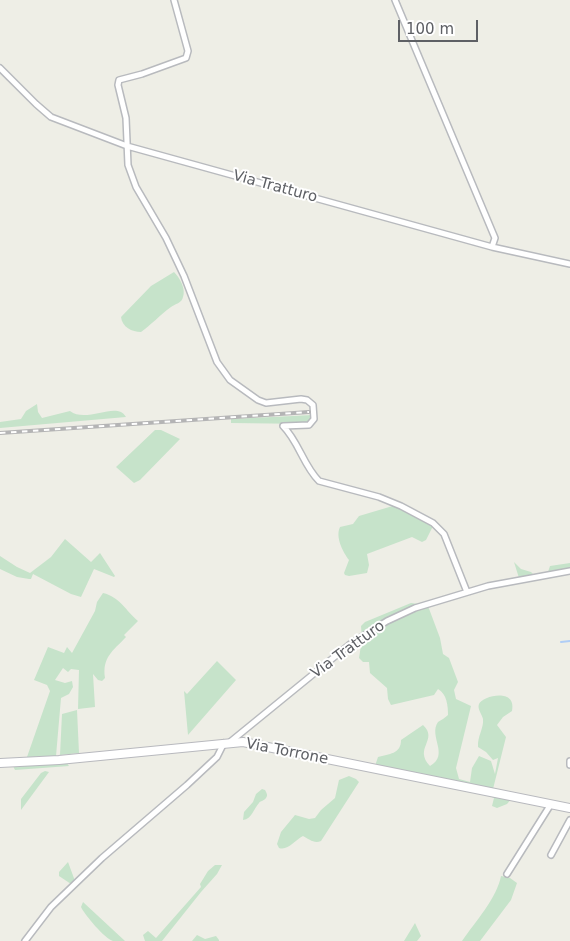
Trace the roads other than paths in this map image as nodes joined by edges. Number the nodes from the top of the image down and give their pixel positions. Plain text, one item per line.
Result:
1 (174, 0) edge
2 (395, 0) edge
3 (0, 68) edge
4 (127, 146) junction
5 (492, 247) junction
6 (570, 264) edge
7 (570, 570) edge
8 (467, 592) junction
9 (227, 743) junction
10 (0, 763) edge
11 (551, 804) junction
12 (570, 808) edge
13 (570, 820) edge
14 (552, 855) dead end
15 (507, 874) dead end
16 (25, 941) edge

1 - 4 street
2 - 5 street
3 - 4 street, Via Tratturo
4 - 5 street, Via Tratturo
4 - 8 street
5 - 6 street, Via Tratturo
7 - 8 street, Via Tratturo
8 - 9 street, Via Tratturo
9 - 10 main road, Via Torrone
9 - 11 main road, Via Torrone
9 - 16 street, Via Tratturo
11 - 12 main road, Via Torrone
11 - 15 street
13 - 14 street

